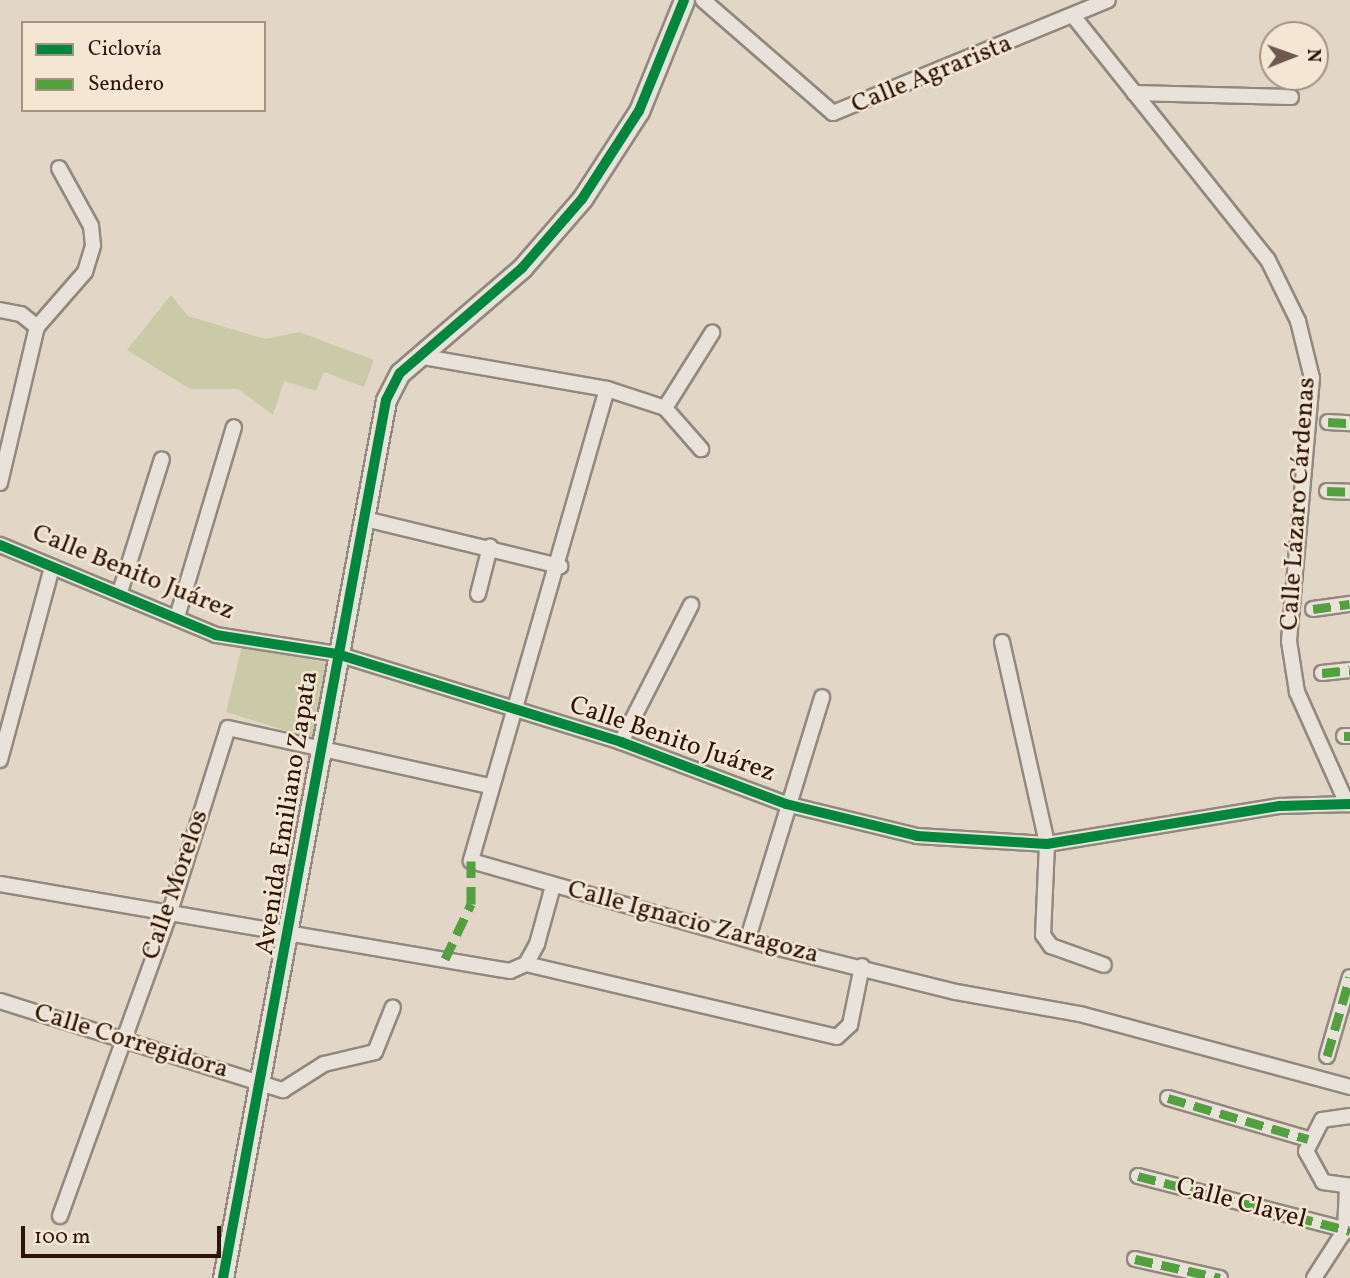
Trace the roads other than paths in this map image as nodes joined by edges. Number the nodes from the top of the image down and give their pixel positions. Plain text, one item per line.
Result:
1 (684, 0) edge
2 (703, 0) edge
3 (1108, 0) edge
4 (1074, 17) junction
5 (1134, 93) junction
6 (1291, 97) dead end
7 (60, 167) dead end
8 (0, 310) edge
9 (37, 327) junction
10 (712, 333) dead end
11 (418, 356) junction
12 (607, 389) junction
13 (665, 408) junction
14 (1328, 422) dead end
15 (1350, 423) edge
16 (234, 428) dead end
17 (701, 449) dead end
18 (162, 459) dead end
19 (0, 483) edge
20 (1327, 491) dead end
21 (1350, 492) edge
22 (365, 519) junction
23 (0, 545) edge
24 (490, 547) junction
25 (560, 566) junction
26 (52, 567) junction
27 (120, 593) junction
28 (478, 594) dead end
29 (1350, 604) edge
30 (691, 605) dead end
31 (1313, 609) dead end
32 (177, 617) junction
33 (1002, 642) dead end
34 (337, 654) junction
35 (1350, 670) edge
36 (1322, 673) dead end
37 (822, 697) dead end
38 (513, 710) junction
39 (621, 742) junction
40 (322, 747) junction
41 (0, 760) edge
42 (489, 786) junction
43 (786, 804) junction
44 (1348, 804) edge
45 (1047, 844) junction
46 (0, 884) edge
47 (553, 886) junction
48 (168, 918) junction
49 (292, 933) junction
50 (748, 939) junction
51 (526, 964) junction
52 (1104, 965) dead end
53 (862, 966) junction
54 (1350, 976) edge
55 (0, 1001) edge
56 (393, 1007) dead end
57 (1344, 1021) edge
58 (120, 1040) junction
59 (1327, 1056) dead end
60 (262, 1083) junction
61 (1350, 1087) edge
62 (1168, 1098) dead end
63 (1350, 1116) edge
64 (1308, 1139) junction
65 (1138, 1176) dead end
66 (1348, 1187) edge
67 (60, 1216) dead end
68 (1348, 1231) edge
69 (1135, 1259) dead end
70 (223, 1278) edge
71 (1220, 1278) edge
72 (1314, 1278) edge

1 - 11 street, Avenida Emiliano Zapata
2 - 4 street, Calle Agrarista
3 - 4 street
4 - 5 street, Calle Lázaro Cárdenas
5 - 6 street
5 - 44 street, Calle Lázaro Cárdenas
7 - 9 street
8 - 9 street
9 - 19 street
10 - 13 street
11 - 12 street
11 - 22 street, Avenida Emiliano Zapata
12 - 13 street
12 - 25 street
13 - 17 street
14 - 15 street
16 - 32 street
18 - 27 street
20 - 21 street
22 - 24 street
22 - 34 street, Avenida Emiliano Zapata
23 - 26 street, Calle Benito Juárez
24 - 25 street
24 - 28 street
25 - 38 street
26 - 27 street, Calle Benito Juárez
26 - 41 street
27 - 32 street, Calle Benito Juárez
29 - 31 street
30 - 39 street
32 - 34 street, Calle Benito Juárez
33 - 45 street
34 - 38 street, Calle Benito Juárez
34 - 40 street, Avenida Emiliano Zapata
35 - 36 street
37 - 43 street
38 - 39 street, Calle Benito Juárez
38 - 42 street
39 - 43 street, Calle Benito Juárez
40 - 42 street
40 - 48 street, Calle Morelos
40 - 49 street, Avenida Emiliano Zapata
42 - 47 street
43 - 45 street, Calle Benito Juárez
43 - 50 street
44 - 45 street, Calle Benito Juárez
45 - 52 street
46 - 48 street
47 - 50 street, Calle Ignacio Zaragoza
47 - 51 street, Calle Ignacio Zaragoza
48 - 49 street
48 - 58 street, Calle Morelos
49 - 51 street
49 - 60 street, Avenida Emiliano Zapata
50 - 53 street, Calle Ignacio Zaragoza
51 - 53 street
53 - 61 street, Calle Ignacio Zaragoza
54 - 57 street
55 - 58 street, Calle Corregidora
56 - 60 street, Calle Corregidora
57 - 59 street
58 - 60 street, Calle Corregidora
58 - 67 street, Calle Morelos
60 - 70 street, Avenida Emiliano Zapata
62 - 64 street
63 - 64 street
64 - 66 street
65 - 68 street, Calle Clavel
66 - 68 street
68 - 72 street
69 - 71 street

